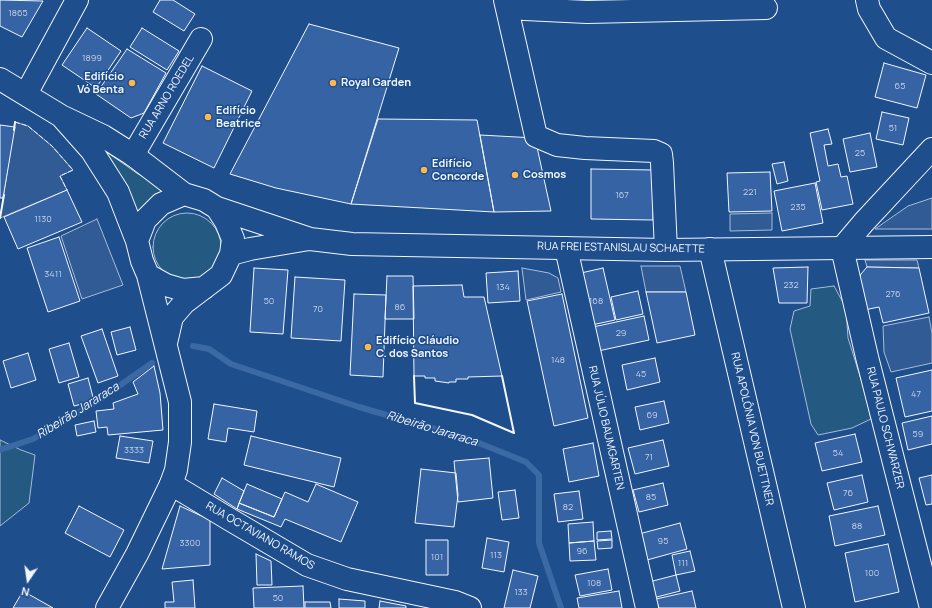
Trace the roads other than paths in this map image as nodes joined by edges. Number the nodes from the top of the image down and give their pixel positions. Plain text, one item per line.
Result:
1 (77, 0) edge
2 (867, 0) edge
3 (506, 3) edge
4 (766, 8) dead end
5 (202, 39) dead end
6 (932, 62) edge
7 (0, 79) edge
8 (26, 94) junction
9 (61, 116) junction
10 (932, 149) edge
11 (133, 155) junction
12 (184, 194) junction
13 (217, 208) junction
14 (310, 238) junction
15 (137, 241) junction
16 (932, 247) edge
17 (566, 248) junction
18 (842, 248) junction
19 (710, 249) junction
20 (666, 250) junction
21 (231, 254) junction
22 (148, 275) junction
23 (204, 288) junction
24 (166, 343) junction
25 (171, 484) junction
26 (108, 608) edge
27 (470, 608) edge
28 (647, 608) edge
29 (794, 608) edge
30 (931, 608) edge

1 - 8 street
2 - 6 street
3 - 4 street
3 - 20 street
5 - 11 street, RUA ARNO ROEDEL
7 - 8 street
8 - 9 street
9 - 11 street
9 - 15 street
10 - 18 street
11 - 12 street
12 - 13 street
12 - 15 street
13 - 14 street, RUA FREI ESTANISLAU SCHAETTE
13 - 21 street
14 - 17 street, RUA FREI ESTANISLAU SCHAETTE
14 - 21 street, RUA FREI ESTANISLAU SCHAETTE
15 - 22 street
16 - 18 street, RUA FREI ESTANISLAU SCHAETTE
17 - 20 street, RUA FREI ESTANISLAU SCHAETTE
17 - 28 street, RUA JÚLIO BAUMGARTEN
18 - 19 street, RUA FREI ESTANISLAU SCHAETTE
18 - 30 street, RUA PAULO SCHWARZER
19 - 20 street, RUA FREI ESTANISLAU SCHAETTE
19 - 29 street, RUA APOLÔNIA VON BUETTNER
21 - 23 street
22 - 23 street
22 - 24 street
23 - 24 street
24 - 25 street
25 - 26 street
25 - 27 street, RUA OCTAVIANO RAMOS

